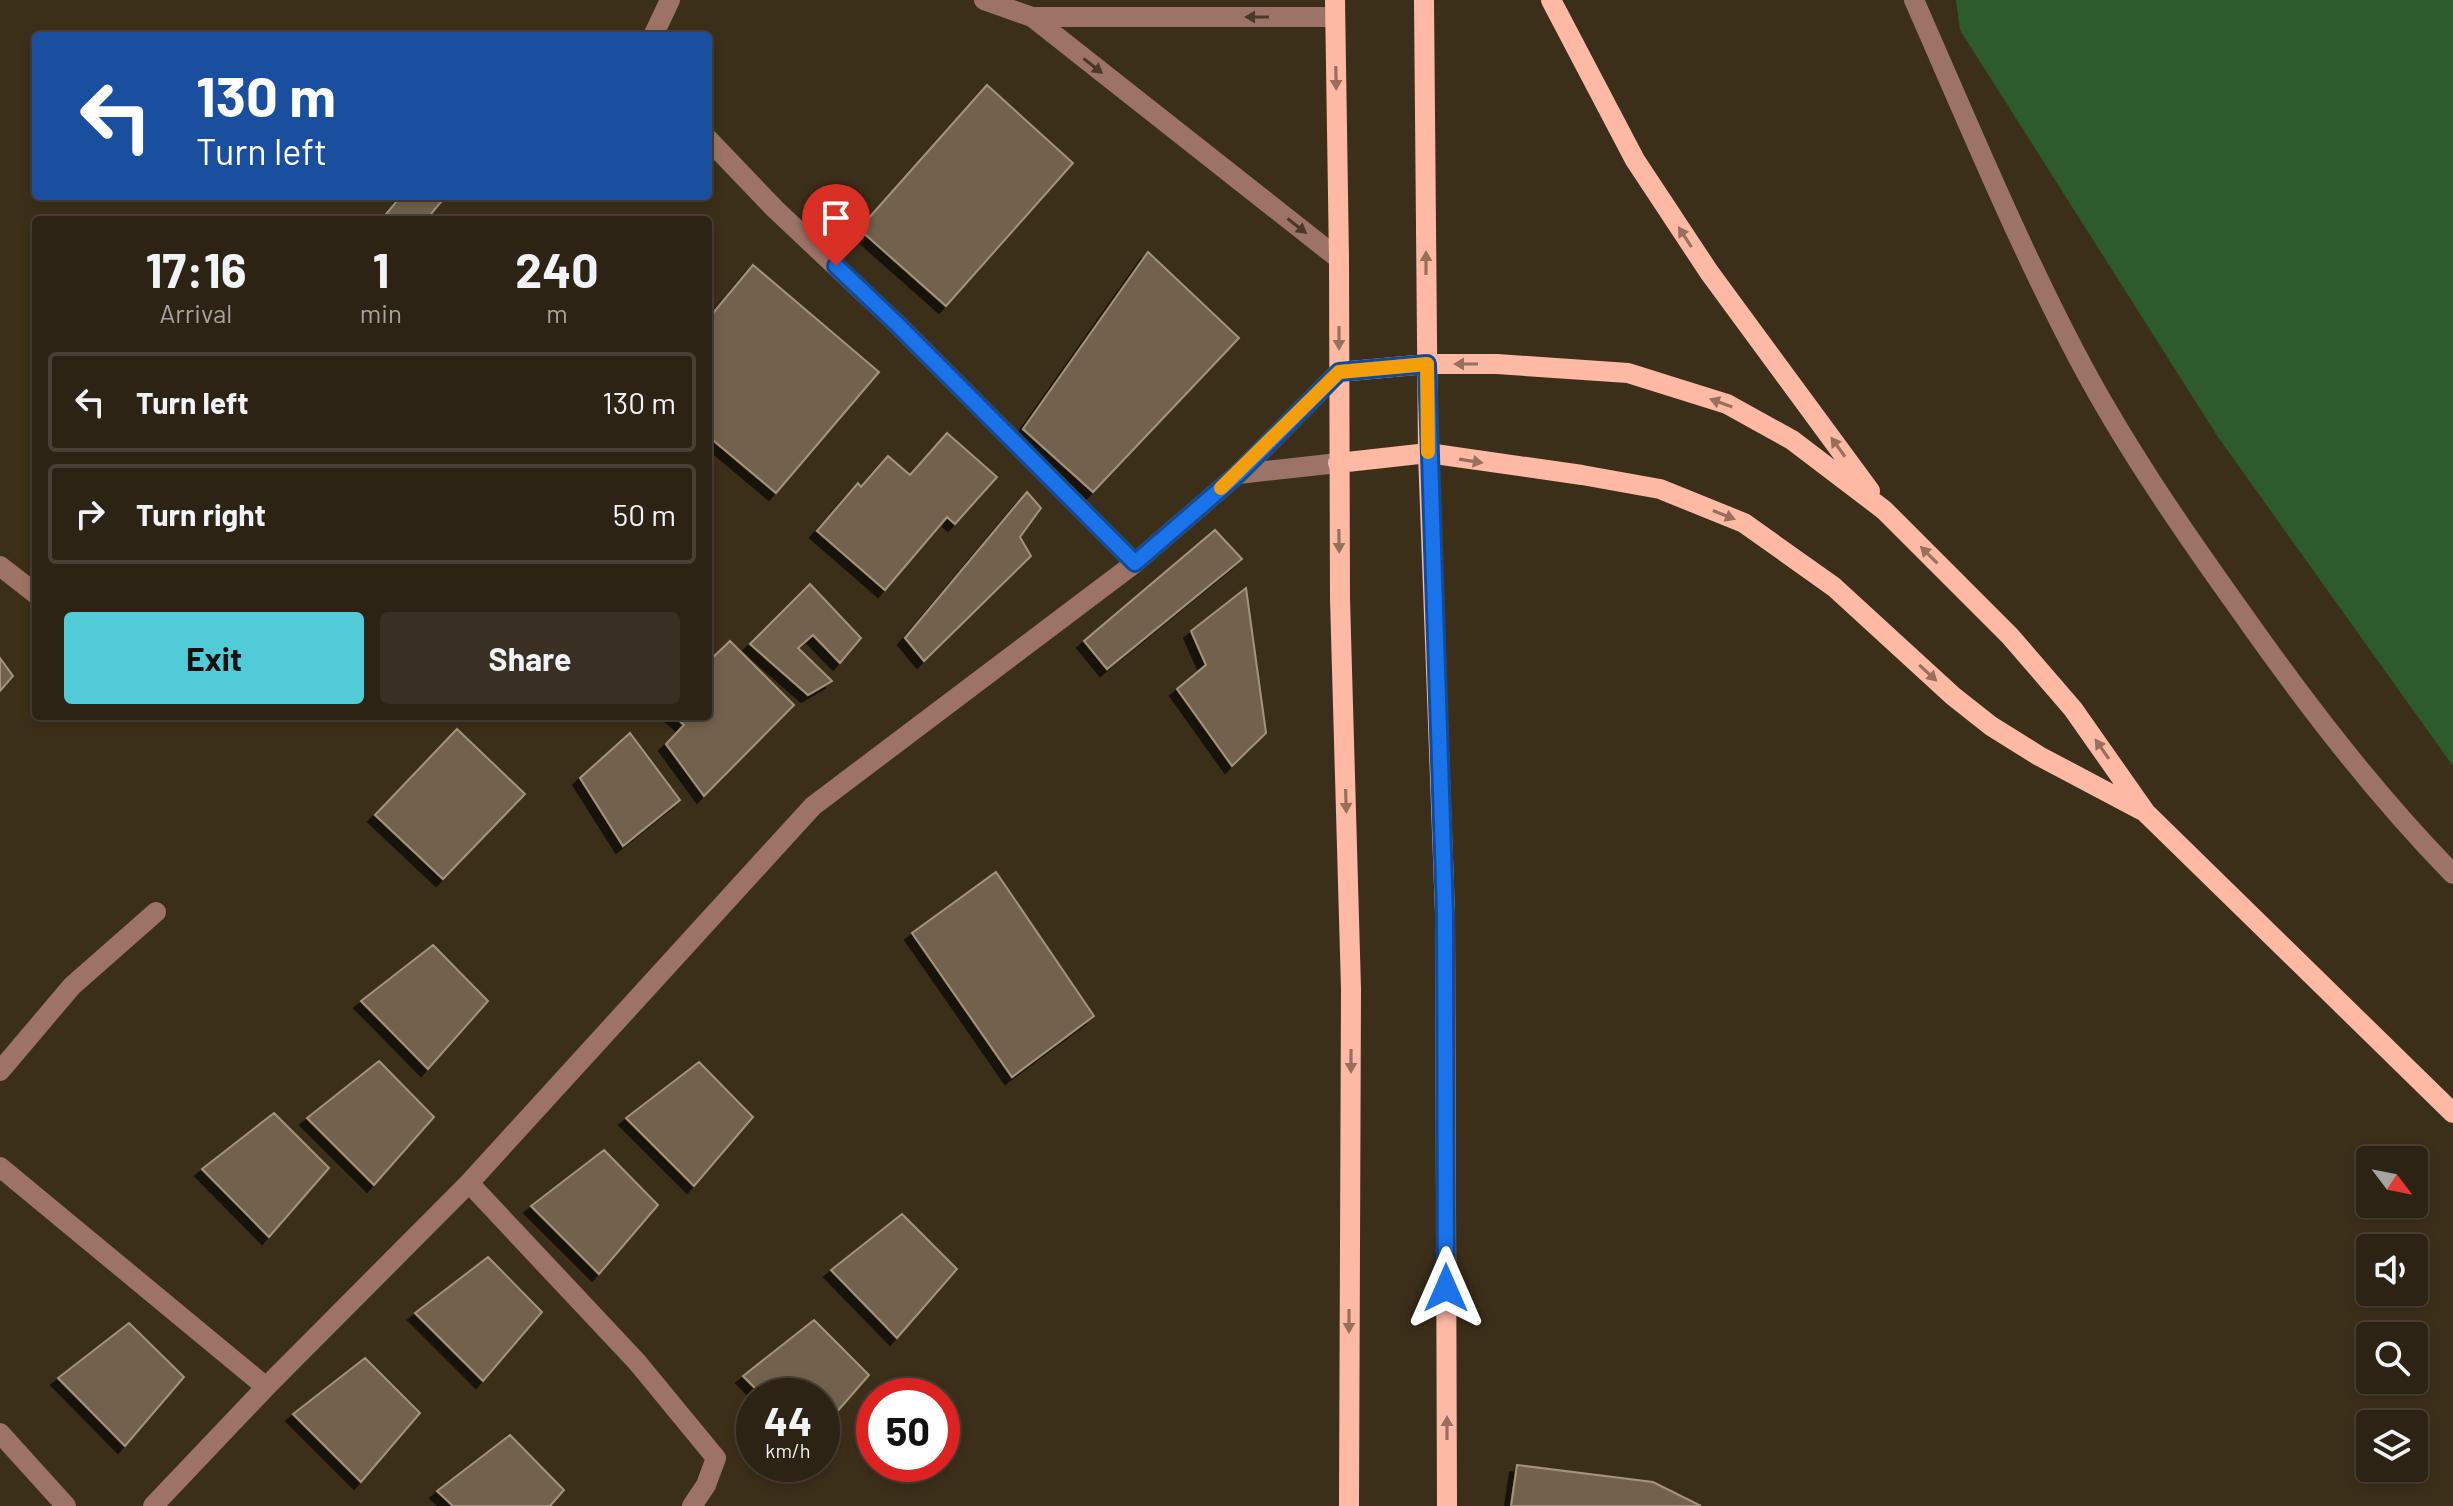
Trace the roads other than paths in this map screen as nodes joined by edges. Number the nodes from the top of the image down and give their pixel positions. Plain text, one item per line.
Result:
1 (670, 0) edge
2 (984, 0) edge
3 (1424, 0) edge
4 (1551, 0) edge
5 (1914, 0) edge
6 (1335, 8) edge
7 (1032, 17) junction
8 (655, 32) edge
9 (712, 143) edge
10 (1339, 259) junction
11 (1427, 364) junction
12 (1339, 372) junction
13 (1428, 453) junction
14 (1338, 463) junction
15 (1238, 474) junction
16 (1884, 510) junction
17 (1135, 563) junction
18 (0, 566) edge
19 (32, 591) edge
20 (2146, 813) junction
21 (2453, 874) edge
22 (156, 912) dead end
23 (0, 1071) edge
24 (2453, 1113) edge
25 (0, 1167) edge
26 (469, 1183) junction
27 (266, 1387) junction
28 (0, 1433) edge
29 (66, 1506) edge
30 (153, 1506) edge
31 (692, 1506) edge
32 (1349, 1506) edge
33 (1447, 1506) edge

1 - 8 street
2 - 7 street
11 -> 3 main road
16 -> 4 main road
5 - 21 street
6 -> 7 street
6 -> 10 main road
7 -> 10 street
9 - 17 street
10 -> 12 main road
11 - 12 main road
11 - 13 main road
16 -> 11 main road
12 - 14 main road
12 - 15 street
13 - 14 main road
13 -> 20 main road
33 -> 13 main road
14 - 15 street
14 -> 32 main road
15 - 17 street
20 -> 16 main road
17 - 26 street
18 - 19 street
20 - 24 main road
22 - 23 street
25 - 27 street
26 - 27 street
26 - 31 street
27 - 30 street
28 - 29 street

